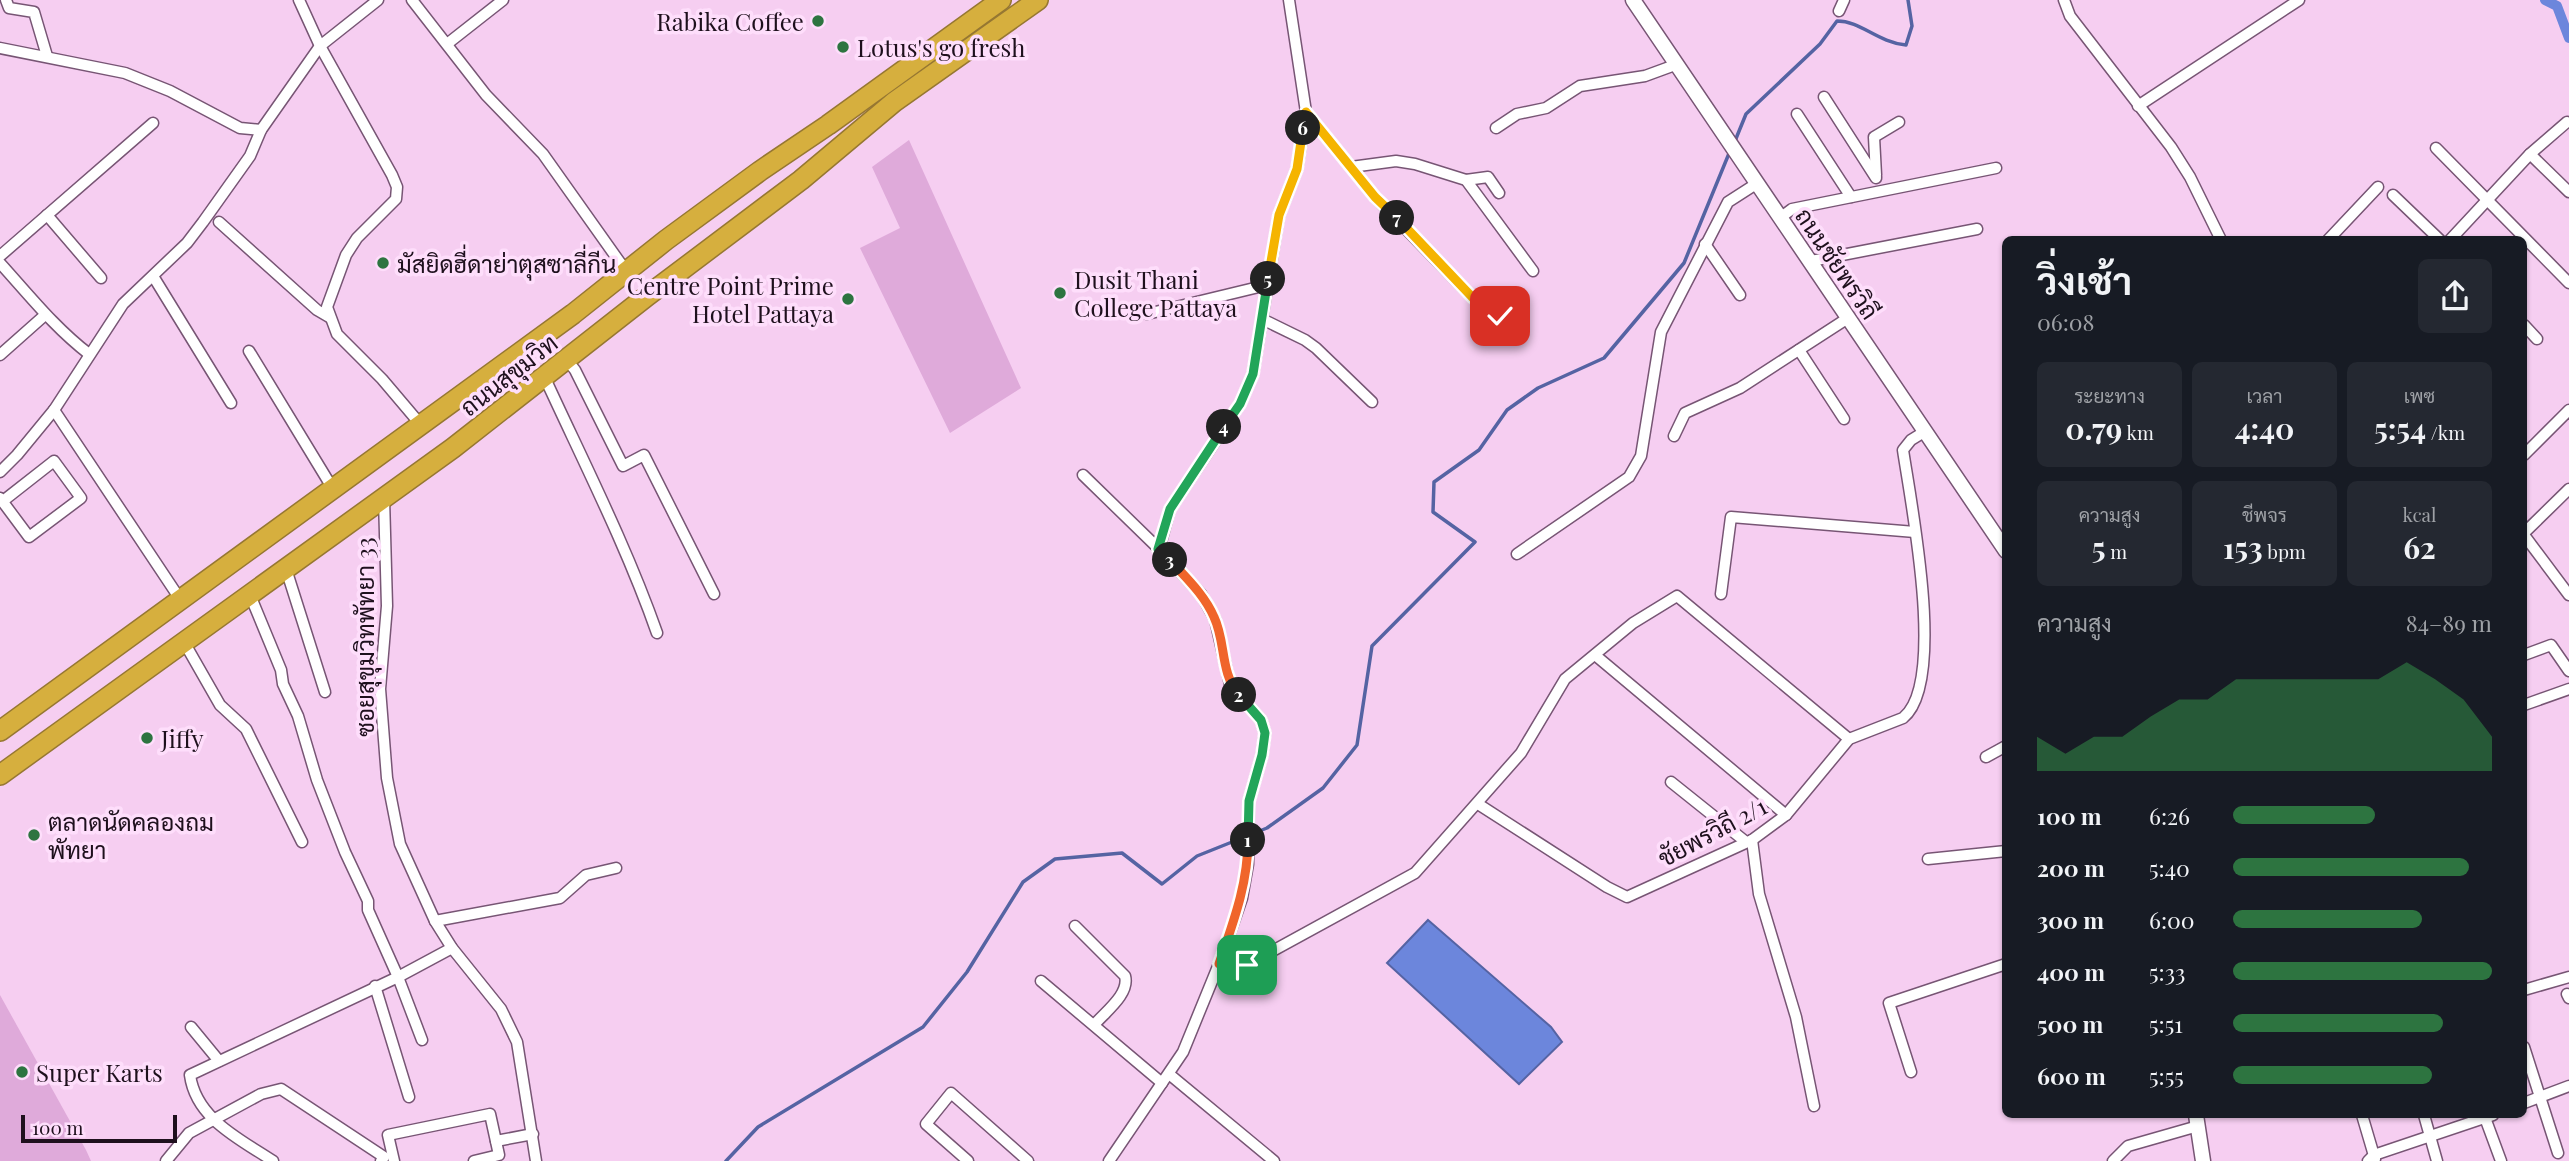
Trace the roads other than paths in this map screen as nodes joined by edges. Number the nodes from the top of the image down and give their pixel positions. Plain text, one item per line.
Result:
1 (6, 0) edge
2 (299, 0) edge
3 (378, 0) edge
4 (412, 0) edge
5 (503, 0) edge
6 (1001, 0) edge
7 (1038, 0) edge
8 (1289, 0) edge
9 (1633, 0) edge
10 (2064, 0) edge
11 (2299, 0) edge
12 (447, 44) junction
13 (320, 46) junction
14 (0, 48) edge
15 (47, 56) junction
16 (1675, 65) junction
17 (1824, 97) dead end
18 (2138, 106) junction
19 (1306, 112) junction
20 (1797, 114) dead end
21 (153, 122) dead end
22 (1899, 122) dead end
23 (2567, 122) dead end
24 (1496, 128) dead end
25 (261, 130) junction
26 (2436, 148) dead end
27 (2530, 155) junction
28 (1351, 167) junction
29 (1996, 168) dead end
30 (1876, 178) junction
31 (1466, 180) junction
32 (1756, 184) junction
33 (2378, 187) dead end
34 (1878, 192) junction
35 (2569, 192) edge
36 (1499, 193) dead end
37 (2393, 195) dead end
38 (1851, 197) junction
39 (719, 200) junction
40 (2488, 202) junction
41 (47, 215) junction
42 (1780, 218) junction
43 (219, 222) dead end
44 (738, 229) junction
45 (1977, 229) dead end
46 (2219, 236) edge
47 (2332, 236) edge
48 (2436, 236) edge
49 (2455, 236) edge
50 (2522, 236) edge
51 (2527, 241) edge
52 (1705, 244) junction
53 (0, 256) edge
54 (1811, 261) junction
55 (2, 268) edge
56 (626, 271) junction
57 (1533, 271) dead end
58 (153, 276) junction
59 (101, 278) dead end
60 (2569, 283) edge
61 (1267, 285) junction
62 (1740, 295) dead end
63 (1147, 314) dead end
64 (46, 316) junction
65 (1500, 316) dead end
66 (329, 317) junction
67 (1848, 318) junction
68 (1262, 319) junction
69 (2527, 328) edge
70 (2537, 339) dead end
71 (249, 351) dead end
72 (1799, 351) junction
73 (89, 354) junction
74 (0, 355) edge
75 (566, 359) junction
76 (544, 376) junction
77 (1372, 402) dead end
78 (231, 403) dead end
79 (54, 410) junction
80 (2569, 410) edge
81 (1844, 419) dead end
82 (421, 425) junction
83 (1924, 432) junction
84 (1674, 436) dead end
85 (2527, 452) edge
86 (0, 472) edge
87 (1083, 475) dead end
88 (333, 489) junction
89 (2569, 489) edge
90 (384, 498) junction
91 (1, 499) edge
92 (2527, 531) edge
93 (1915, 532) junction
94 (2527, 538) edge
95 (2002, 542) edge
96 (1158, 549) junction
97 (1517, 554) dead end
98 (286, 569) junction
99 (714, 594) dead end
100 (1721, 594) dead end
101 (250, 595) junction
102 (2569, 595) edge
103 (180, 599) junction
104 (657, 633) dead end
105 (184, 642) junction
106 (2527, 653) edge
107 (1595, 654) junction
108 (2569, 671) edge
109 (2569, 690) edge
110 (325, 692) dead end
111 (2527, 704) edge
112 (0, 731) edge
113 (1849, 740) junction
114 (2002, 748) edge
115 (1986, 757) dead end
116 (0, 775) edge
117 (1671, 782) dead end
118 (1478, 804) junction
119 (1786, 815) junction
120 (1749, 841) junction
121 (302, 842) dead end
122 (2002, 851) edge
123 (1928, 859) dead end
124 (615, 869) dead end
125 (435, 922) junction
126 (1075, 926) dead end
127 (452, 948) junction
128 (1219, 964) junction
129 (2002, 965) edge
130 (398, 977) junction
131 (2569, 977) edge
132 (1041, 981) dead end
133 (375, 986) junction
134 (2527, 989) edge
135 (1094, 1025) junction
136 (191, 1027) dead end
137 (422, 1040) dead end
138 (2527, 1056) edge
139 (219, 1061) junction
140 (1911, 1072) dead end
141 (1165, 1079) junction
142 (2569, 1086) edge
143 (410, 1097) dead end
144 (2540, 1097) junction
145 (2527, 1102) edge
146 (1814, 1106) dead end
147 (2363, 1118) edge
148 (2425, 1118) edge
149 (2482, 1118) edge
150 (2489, 1118) edge
151 (2197, 1121) edge
152 (213, 1122) junction
153 (533, 1134) junction
154 (2430, 1135) junction
155 (496, 1141) junction
156 (2558, 1153) dead end
157 (2373, 1159) edge
158 (166, 1161) edge
159 (273, 1161) edge
160 (381, 1161) edge
161 (394, 1161) edge
162 (474, 1161) edge
163 (536, 1161) edge
164 (968, 1161) edge
165 (1028, 1161) edge
166 (1109, 1161) edge
167 (1274, 1161) edge
168 (2113, 1161) edge
169 (2203, 1161) edge
170 (2437, 1161) edge
171 (2501, 1161) edge

1 - 15 street
2 - 13 street
3 - 13 street
4 - 12 street
5 - 12 street
6 - 39 highway, ถนนสุขุมวิท
7 - 44 highway, ถนนสุขุมวิท
8 - 19 street
9 - 16 main road, ถนนชัยพรวิถี
10 - 18 street
11 - 18 street
12 - 56 street
13 - 25 street
13 - 66 street
14 - 15 street
15 - 25 street
16 - 24 street
16 - 32 main road, ถนนชัยพรวิถี
17 - 30 street
18 - 46 street
19 - 28 street
19 - 61 street
20 - 38 street
21 - 41 street
22 - 30 street
23 - 27 street
25 - 58 street
26 - 40 street
27 - 35 street
27 - 40 street
28 - 31 street
28 - 65 street
29 - 34 street
30 - 34 street
31 - 36 street
31 - 57 street
32 - 42 main road, ถนนชัยพรวิถี
32 - 52 street
33 - 47 street
34 - 38 street
37 - 48 street
38 - 42 street
39 - 44 highway
39 - 56 highway, ถนนสุขุมวิท
40 - 49 street
40 - 50 street
41 - 53 street
41 - 59 street
42 - 54 main road, ถนนชัยพรวิถี
43 - 66 street
44 - 75 highway, ถนนสุขุมวิท
45 - 54 street
51 - 60 street
52 - 62 street
52 - 97 street
54 - 67 main road, ถนนชัยพรวิถี
55 - 64 street
56 - 82 highway, ถนนสุขุมวิท
58 - 73 street
58 - 78 street
61 - 63 street
61 - 68 street
64 - 73 street
64 - 74 street
66 - 82 street
67 - 72 street
67 - 83 main road, ถนนชัยพรวิถี
68 - 77 street
68 - 96 street
69 - 70 street
71 - 88 street
72 - 81 street
72 - 84 street
73 - 79 street
75 - 76 highway, ถนนสุขุมวิท
75 - 99 street
76 - 90 highway, ถนนสุขุมวิท
76 - 104 street
79 - 86 street
79 - 103 street
80 - 85 street
82 - 88 highway, ถนนสุขุมวิท
83 - 93 street, ชัยพรวิถี 2/1
83 - 95 main road, ถนนชัยพรวิถี
87 - 96 street
88 - 103 highway, ถนนสุขุมวิท
89 - 92 street
90 - 98 highway, ถนนสุขุมวิท
90 - 125 street, ซอยสุขุมวิทพัทยา 33
91 - 91 street
93 - 100 street
93 - 113 street, ชัยพรวิถี 2/1
94 - 102 street
96 - 128 street
98 - 101 highway, ถนนสุขุมวิท
98 - 110 street
101 - 105 highway, ถนนสุขุมวิท
101 - 130 street
103 - 112 highway, ถนนสุขุมวิท
105 - 116 highway, ถนนสุขุมวิท
105 - 121 street
106 - 108 street
107 - 113 street
107 - 118 street
107 - 119 street
109 - 111 street
113 - 119 street, ชัยพรวิถี 2/1
114 - 115 street
117 - 120 street
118 - 120 street, ชัยพรวิถี 2/1
118 - 128 street
119 - 120 street, ชัยพรวิถี 2/1
120 - 146 street
122 - 123 street
124 - 125 street
125 - 127 street, ซอยสุขุมวิทพัทยา 33
126 - 135 street
127 - 130 street
127 - 153 street, ซอยสุขุมวิทพัทยา 33
128 - 141 street
129 - 140 street
130 - 133 street
130 - 137 street
131 - 134 street
132 - 135 street
133 - 139 street
133 - 143 street
135 - 141 street
136 - 139 street
138 - 144 street
139 - 152 street
141 - 166 street
141 - 167 street
142 - 144 street
144 - 145 street
144 - 156 street
147 - 157 street
148 - 154 street
149 - 154 street
150 - 171 street
151 - 168 street
151 - 169 main road
152 - 158 street
152 - 159 street
152 - 160 street
153 - 155 street
153 - 163 street, ซอยสุขุมวิทพัทยา 33
154 - 157 street
154 - 170 street
155 - 161 street
155 - 162 street
164 - 165 street

